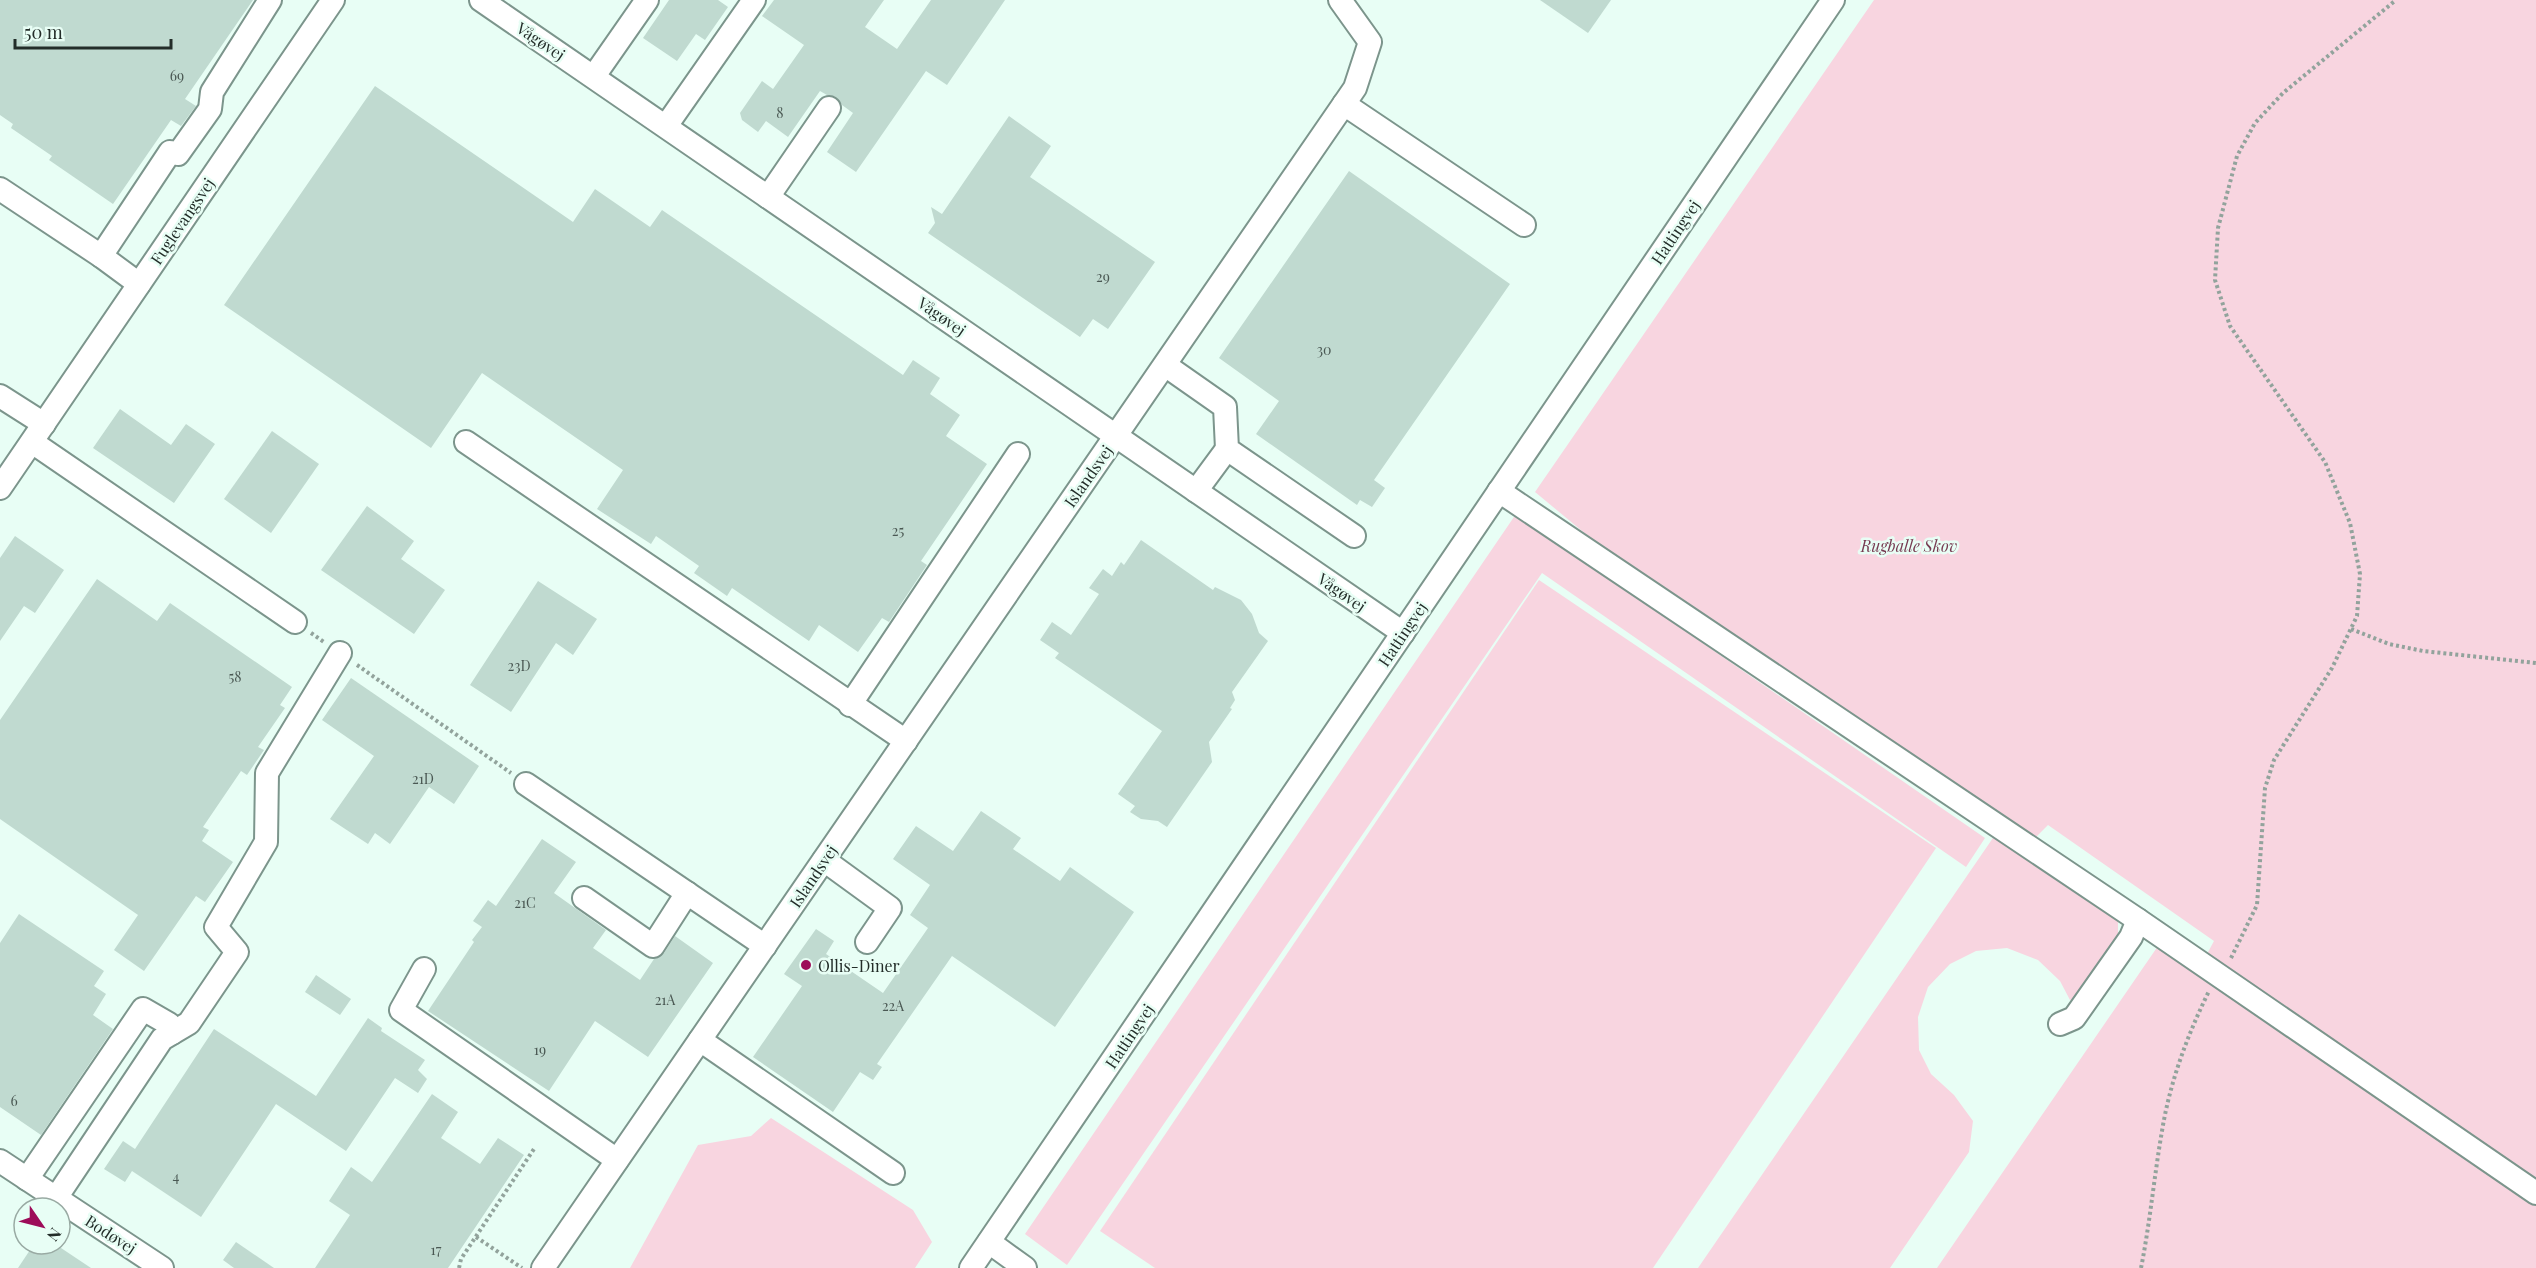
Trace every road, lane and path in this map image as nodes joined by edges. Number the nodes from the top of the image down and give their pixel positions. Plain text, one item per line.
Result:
1 (270, 0) edge
2 (333, 0) edge
3 (481, 0) edge
4 (647, 0) edge
5 (754, 0) edge
6 (1340, 0) edge
7 (1833, 0) edge
8 (2396, 0) edge
9 (594, 76) junction
10 (1344, 104) junction
11 (829, 108) dead end
12 (666, 126) junction
13 (0, 189) edge
14 (768, 197) junction
15 (1524, 225) dead end
16 (100, 256) junction
17 (139, 284) junction
18 (1165, 365) junction
19 (0, 396) edge
20 (38, 433) junction
21 (1116, 436) junction
22 (466, 442) dead end
23 (1227, 449) junction
24 (1018, 454) dead end
25 (0, 488) edge
26 (1196, 491) junction
27 (1499, 491) junction
28 (1354, 536) dead end
29 (295, 622) joint
30 (2351, 629) junction
31 (1403, 633) junction
32 (340, 653) junction
33 (2536, 663) edge
34 (850, 705) junction
35 (906, 741) junction
36 (526, 784) joint
37 (824, 860) junction
38 (687, 893) junction
39 (584, 898) dead end
40 (2138, 920) junction
41 (867, 942) dead end
42 (765, 946) junction
43 (424, 969) dead end
44 (2217, 974) junction
45 (2060, 1024) dead end
46 (172, 1033) junction
47 (700, 1040) junction
48 (534, 1149) dead end
49 (617, 1160) junction
50 (0, 1161) edge
51 (893, 1173) dead end
52 (27, 1179) junction
53 (2536, 1193) edge
54 (53, 1196) edge
55 (57, 1196) edge
56 (72, 1209) edge
57 (475, 1237) junction
58 (989, 1242) junction
59 (162, 1268) edge
60 (459, 1268) edge
61 (523, 1268) edge
62 (543, 1268) edge
63 (971, 1268) edge
64 (1025, 1268) edge
65 (2140, 1268) edge

1 - 16 street
2 - 17 street, Fuglevangsvej
3 - 9 street, Vågøvej
4 - 9 street
5 - 12 street
6 - 10 street, Islandsvej
7 - 27 street, Hattingvej
8 - 30 path
9 - 12 street, Vågøvej
10 - 15 street
10 - 18 street, Islandsvej
11 - 14 street
12 - 14 street, Vågøvej
13 - 16 street
14 - 21 street, Vågøvej
16 - 17 street
17 - 20 street, Fuglevangsvej
18 - 21 street, Islandsvej
18 - 23 street
19 - 20 street
20 - 25 street, Fuglevangsvej
20 - 29 street
21 - 26 street, Vågøvej
21 - 35 street, Islandsvej
22 - 34 street
23 - 26 street
23 - 28 street
24 - 34 street
26 - 31 street, Vågøvej
27 - 31 street, Hattingvej
27 - 40 street
29 - 32 path
30 - 33 path
30 - 44 path
31 - 58 street, Hattingvej
32 - 36 path
32 - 46 street
34 - 35 street
35 - 37 street, Islandsvej
36 - 38 street
37 - 41 street
37 - 42 street, Islandsvej
38 - 39 street
38 - 42 street
40 - 44 street
40 - 45 street
42 - 47 street, Islandsvej
43 - 49 street
44 - 53 street
44 - 65 path
46 - 52 street
46 - 55 street
47 - 49 street, Islandsvej
47 - 51 street
48 - 57 path
49 - 62 street, Islandsvej
50 - 52 street, Bodøvej
52 - 54 street, Bodøvej
56 - 59 street, Bodøvej
57 - 60 path
57 - 61 path
58 - 63 street, Hattingvej
58 - 64 street

